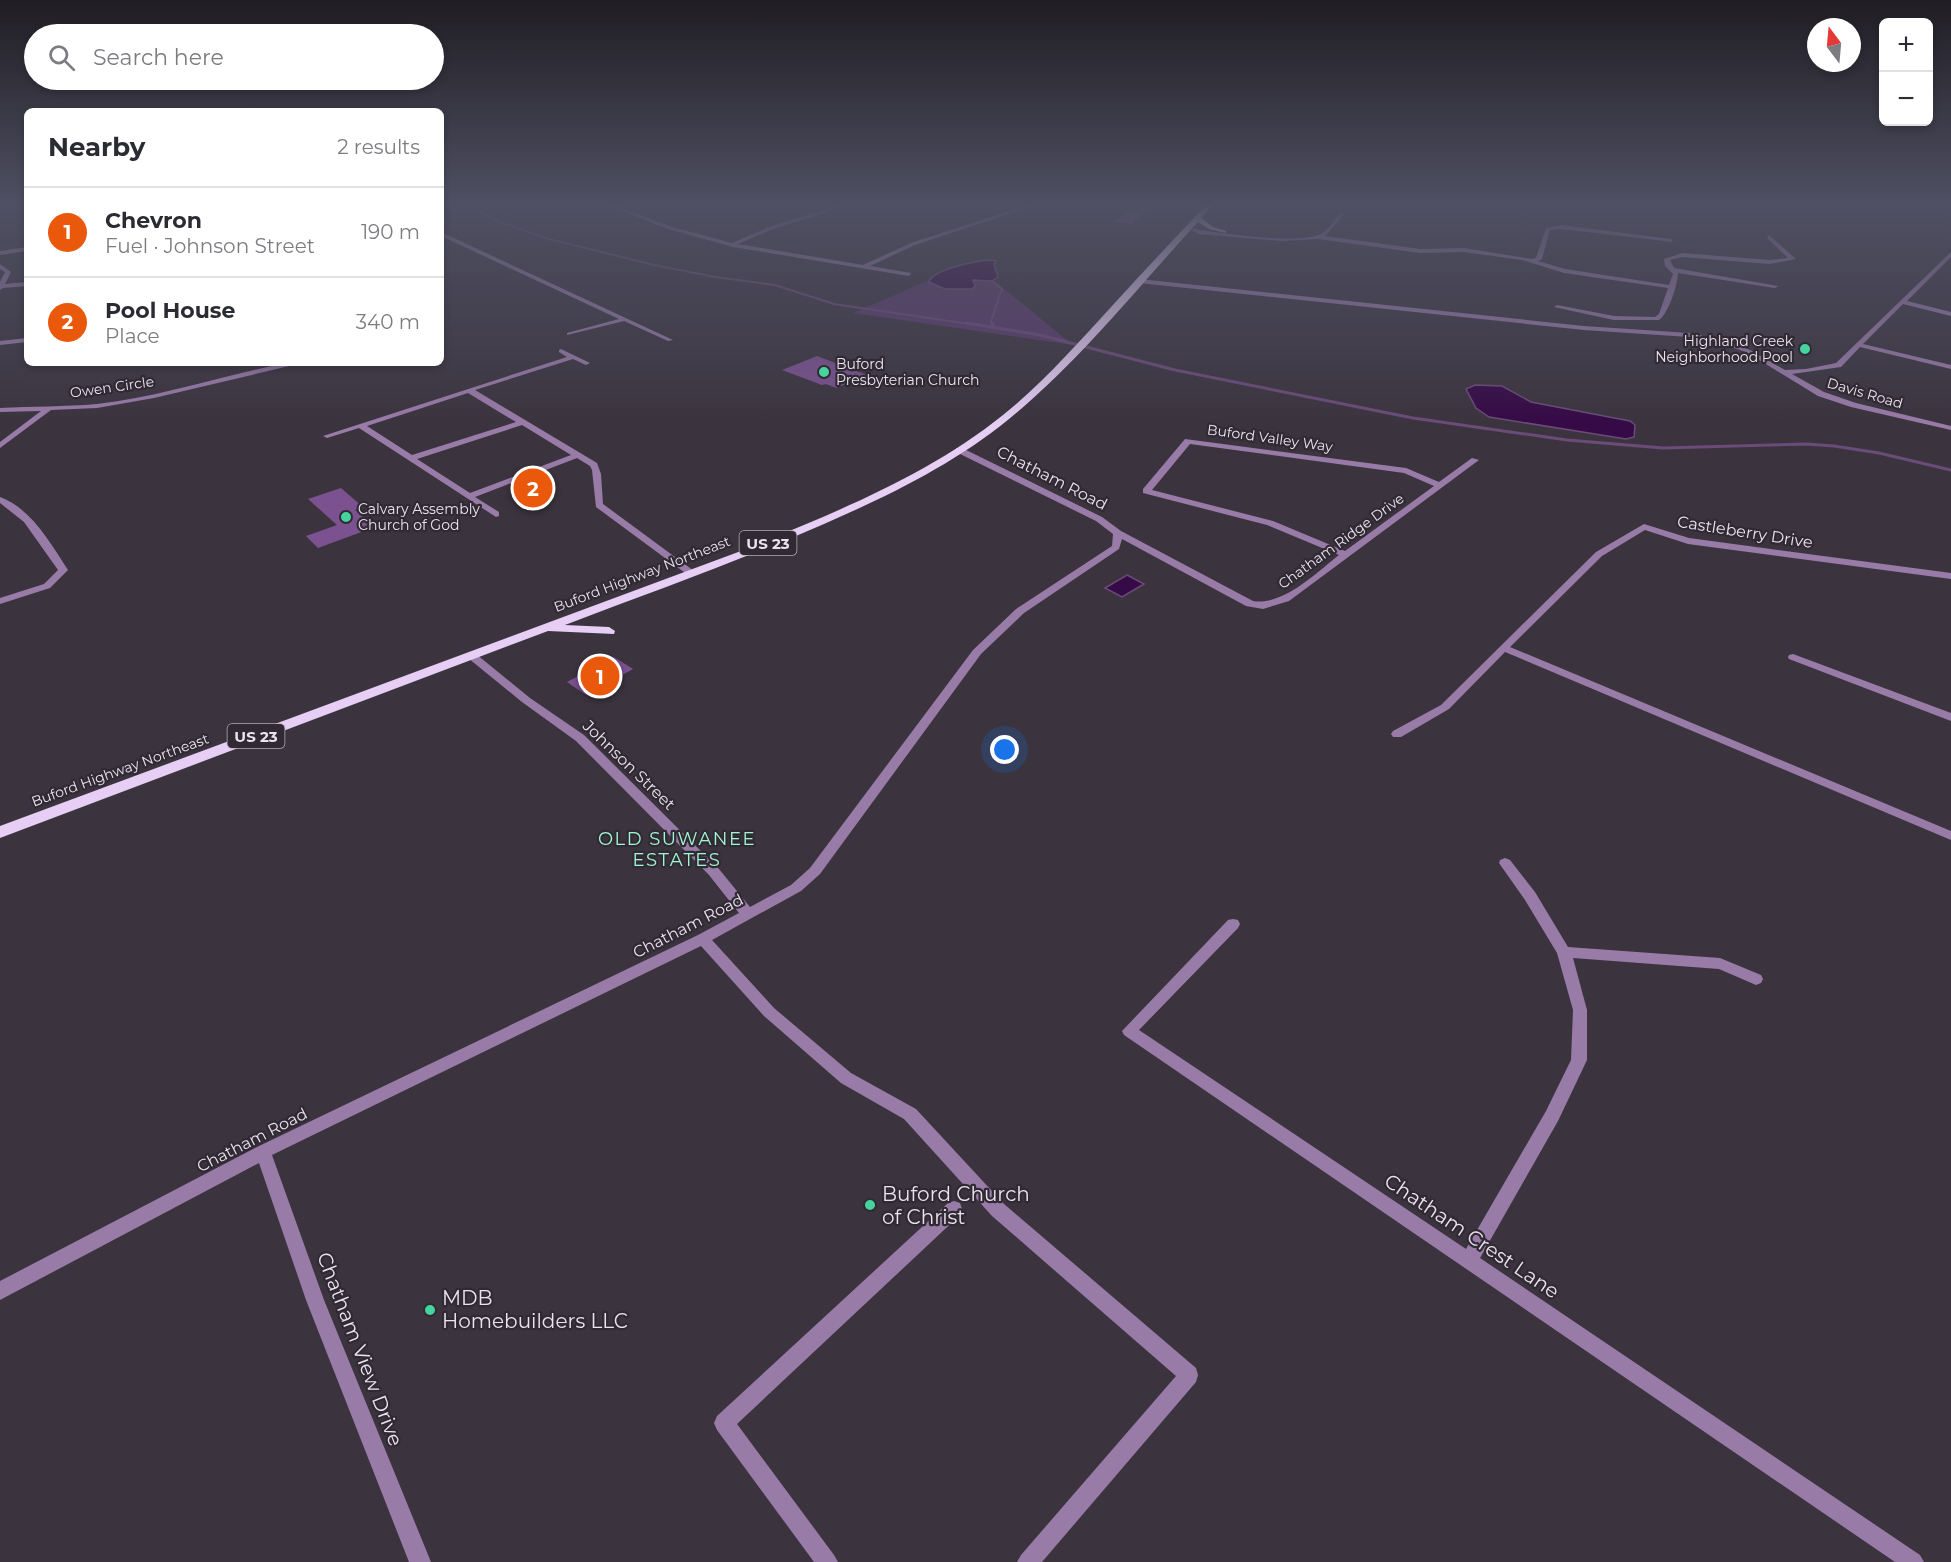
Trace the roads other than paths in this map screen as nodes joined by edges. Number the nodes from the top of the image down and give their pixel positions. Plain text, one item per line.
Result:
1 (538, 279) edge
2 (1141, 279) edge
3 (1617, 279) edge
4 (1674, 279) edge
5 (1730, 279) edge
6 (1925, 279) edge
7 (1139, 281) junction
8 (24, 284) edge
9 (1775, 286) dead end
10 (1, 287) edge
11 (1672, 287) junction
12 (1902, 302) junction
13 (1557, 308) dead end
14 (1951, 314) edge
15 (625, 319) junction
16 (569, 334) dead end
17 (24, 340) edge
18 (670, 340) dead end
19 (0, 343) edge
20 (1858, 345) junction
21 (561, 351) dead end
22 (573, 357) junction
23 (586, 363) dead end
24 (281, 366) edge
25 (1951, 367) edge
26 (1785, 372) junction
27 (469, 390) junction
28 (48, 409) junction
29 (0, 410) edge
30 (523, 422) junction
31 (360, 425) junction
32 (1951, 428) edge
33 (327, 436) dead end
34 (0, 446) edge
35 (959, 450) junction
36 (578, 455) junction
37 (411, 458) junction
38 (1475, 460) dead end
39 (1440, 486) junction
40 (469, 496) junction
41 (0, 500) edge
42 (495, 514) dead end
43 (1118, 533) junction
44 (1346, 555) junction
45 (691, 573) junction
46 (1951, 576) edge
47 (0, 601) edge
48 (545, 628) junction
49 (609, 631) dead end
50 (1504, 648) junction
51 (472, 656) junction
52 (1793, 657) dead end
53 (1951, 717) edge
54 (1397, 734) dead end
55 (0, 832) edge
56 (1951, 836) edge
57 (1505, 863) dead end
58 (748, 914) junction
59 (1233, 924) dead end
60 (703, 939) junction
61 (1564, 952) junction
62 (1756, 979) dead end
63 (263, 1152) junction
64 (954, 1209) dead end
65 (1469, 1260) junction
66 (0, 1291) edge
67 (420, 1562) edge
68 (827, 1562) edge
69 (1028, 1562) edge
70 (1913, 1562) edge

1 - 15 street
2 - 7 main road, Buford Highway Northeast / US 23
3 - 11 street
4 - 11 street
5 - 9 street
6 - 12 street
7 - 26 street, Davis Road
7 - 35 main road, Buford Highway Northeast / US 23
8 - 10 street
11 - 13 street
12 - 14 street
12 - 20 street
15 - 16 street
15 - 18 street
17 - 19 street
20 - 25 street
20 - 26 street
21 - 22 street
22 - 23 street
22 - 27 street
24 - 28 street, Owen Circle
26 - 32 street, Davis Road
27 - 30 street
27 - 31 street
28 - 29 street, Owen Circle
28 - 34 street
30 - 36 street
30 - 37 street
31 - 33 street
31 - 37 street
35 - 43 street, Chatham Road
35 - 45 main road, Buford Highway Northeast / US 23
36 - 40 street
36 - 45 street
37 - 40 street
38 - 39 street, Chatham Ridge Drive
39 - 44 street, Chatham Ridge Drive
39 - 44 street, Buford Valley Way
40 - 42 street
41 - 47 street
43 - 44 street, Chatham Ridge Drive
43 - 58 street, Chatham Road
45 - 48 main road, Buford Highway Northeast / US 23
46 - 50 street, Castleberry Drive
48 - 49 main road
48 - 51 main road, Buford Highway Northeast / US 23
50 - 54 street, Castleberry Drive
50 - 56 street
51 - 55 main road, Buford Highway Northeast / US 23
51 - 58 street, Johnson Street
52 - 53 street
57 - 61 street
58 - 60 street, Chatham Road
59 - 65 street, Chatham Crest Lane
60 - 63 street, Chatham Road
60 - 69 street
61 - 62 street
61 - 65 street
63 - 66 street, Chatham Road
63 - 67 street, Chatham View Drive
64 - 68 street
65 - 70 street, Chatham Crest Lane

